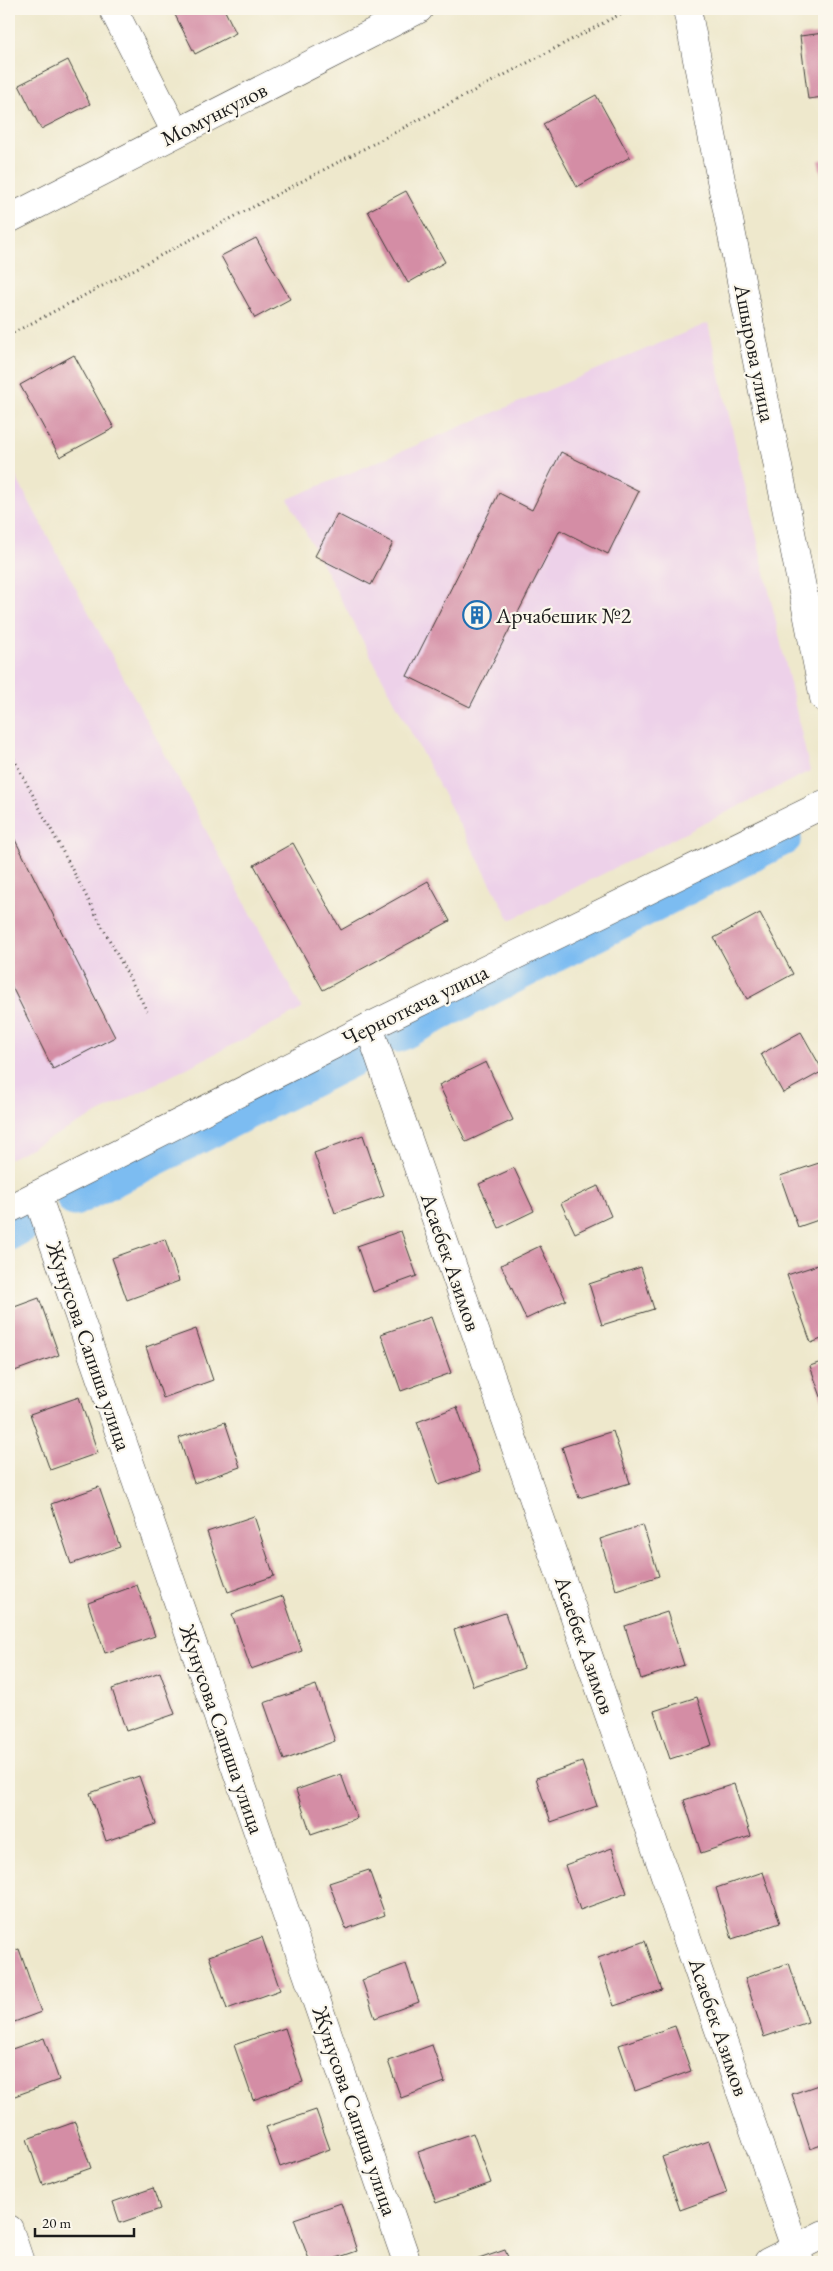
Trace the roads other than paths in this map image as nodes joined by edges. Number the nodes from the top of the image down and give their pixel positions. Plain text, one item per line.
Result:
1 (113, 9) edge
2 (419, 9) edge
3 (687, 9) edge
4 (176, 133) junction
5 (9, 219) edge
6 (824, 698) edge
7 (824, 804) edge
8 (369, 1027) junction
9 (37, 1195) junction
10 (9, 1209) edge
11 (9, 2229) edge
12 (824, 2234) edge
13 (798, 2255) edge
14 (20, 2262) edge
15 (407, 2262) edge
16 (768, 2262) edge

1 - 4 street
2 - 4 street, Момункулов
3 - 6 street, Ашырова улица
4 - 5 street, Момункулов
7 - 8 street, Черноткача улица
8 - 9 street, Черноткача улица
8 - 13 street, Асаебек Азимов
9 - 10 street, Черноткача улица
9 - 15 street, Жунусова Сапиша улица
11 - 14 street
12 - 13 street
13 - 16 street

